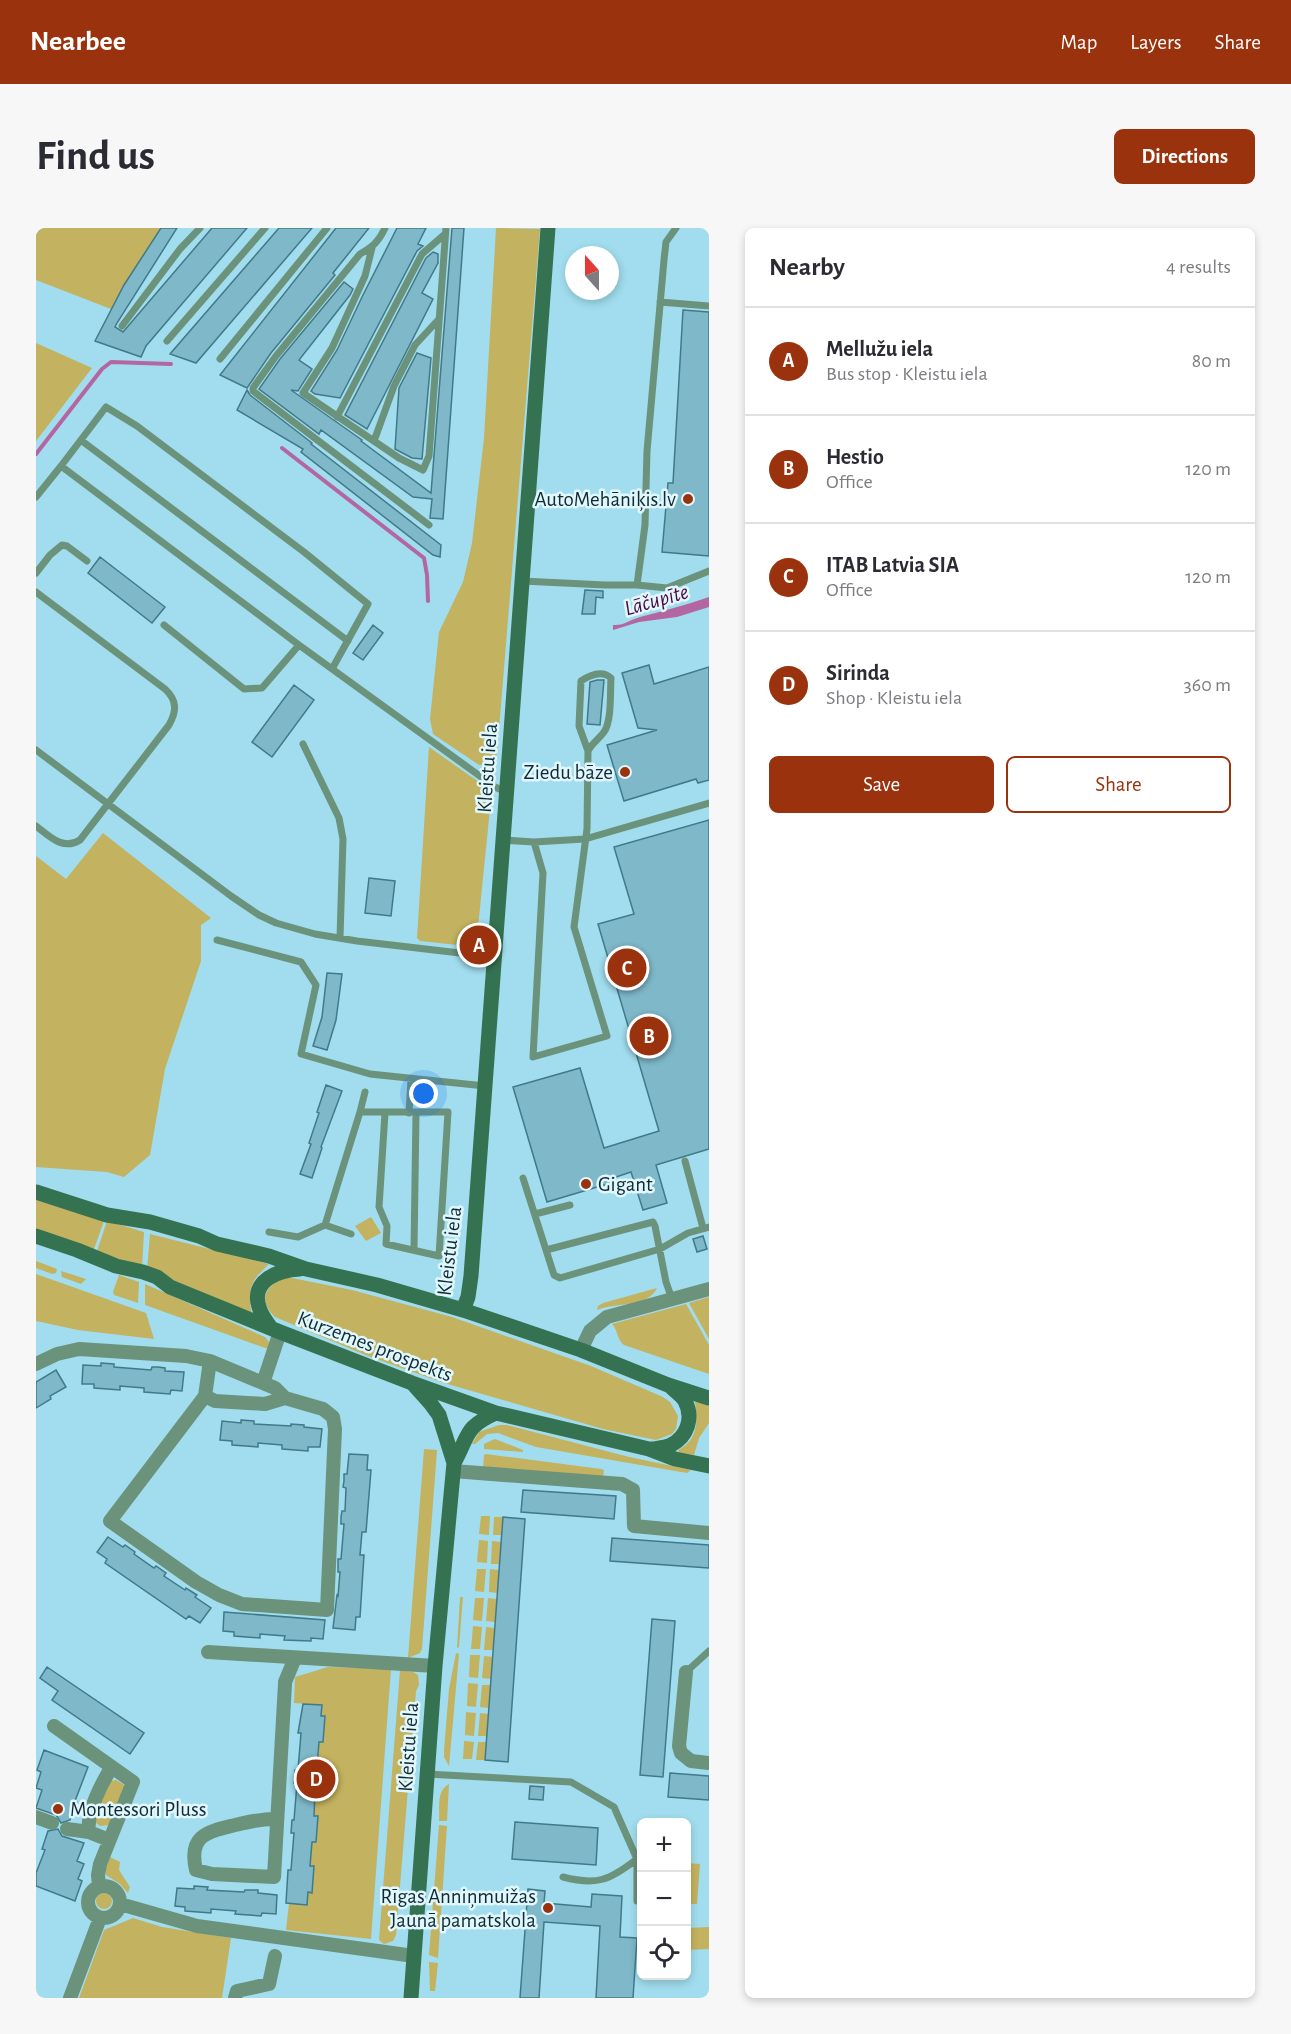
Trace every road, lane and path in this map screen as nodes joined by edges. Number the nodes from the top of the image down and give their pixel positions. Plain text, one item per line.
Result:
1 (200, 228) edge
2 (265, 228) edge
3 (327, 228) edge
4 (385, 228) edge
5 (548, 228) edge
6 (676, 228) edge
7 (445, 231) edge
8 (372, 248) junction
9 (660, 302) junction
10 (709, 306) edge
11 (439, 319) junction
12 (122, 326) dead end
13 (167, 341) dead end
14 (220, 358) dead end
15 (337, 417) junction
16 (82, 441) junction
17 (374, 441) junction
18 (61, 466) junction
19 (36, 496) edge
20 (429, 525) dead end
21 (87, 561) dead end
22 (709, 571) edge
23 (36, 573) edge
24 (522, 581) junction
25 (637, 585) junction
26 (36, 591) edge
27 (164, 625) dead end
28 (348, 641) junction
29 (299, 645) junction
30 (332, 669) junction
31 (303, 744) dead end
32 (36, 750) edge
33 (588, 751) junction
34 (506, 792) junction
35 (109, 803) junction
36 (709, 803) edge
37 (36, 826) edge
38 (585, 839) junction
39 (502, 840) junction
40 (534, 842) junction
41 (340, 938) junction
42 (217, 940) dead end
43 (494, 957) junction
44 (411, 1079) junction
45 (485, 1086) junction
46 (365, 1092) dead end
47 (360, 1112) junction
48 (385, 1113) junction
49 (412, 1113) junction
50 (685, 1161) dead end
51 (524, 1178) dead end
52 (36, 1192) edge
53 (570, 1205) dead end
54 (536, 1214) junction
55 (325, 1225) junction
56 (706, 1227) edge
57 (269, 1232) dead end
58 (351, 1234) dead end
59 (36, 1236) edge
60 (660, 1249) junction
61 (414, 1250) junction
62 (546, 1250) junction
63 (306, 1269) junction
64 (709, 1289) edge
65 (672, 1299) junction
66 (463, 1310) junction
67 (275, 1330) junction
68 (580, 1350) junction
69 (210, 1361) junction
70 (36, 1364) edge
71 (263, 1383) junction
72 (412, 1383) junction
73 (668, 1385) junction
74 (205, 1396) junction
75 (285, 1398) junction
76 (709, 1398) edge
77 (496, 1413) junction
78 (649, 1449) junction
79 (709, 1466) edge
80 (453, 1467) junction
81 (709, 1533) edge
82 (709, 1651) edge
83 (208, 1652) dead end
84 (295, 1658) junction
85 (435, 1666) junction
86 (686, 1672) joint
87 (54, 1726) dead end
88 (709, 1763) edge
89 (112, 1767) junction
90 (427, 1774) junction
91 (36, 1817) edge
92 (277, 1819) junction
93 (52, 1823) dead end
94 (67, 1829) dead end
95 (89, 1832) junction
96 (109, 1840) junction
97 (637, 1859) joint
98 (563, 1877) dead end
99 (99, 1886) junction
100 (120, 1904) junction
101 (100, 1918) junction
102 (275, 1956) dead end
103 (414, 1956) junction
104 (70, 1998) edge
105 (235, 1998) edge
106 (411, 1998) edge

1 - 12 lane
2 - 13 lane
3 - 14 lane
4 - 8 lane
5 - 24 main road, Kleistu iela
6 - 9 lane
7 - 11 lane
7 - 15 lane
8 - 15 lane
8 - 20 lane
9 - 10 lane
9 - 25 lane
11 - 17 lane
11 - 17 lane
15 - 17 lane
16 - 18 lane
16 - 28 lane
16 - 28 lane
18 - 19 lane
18 - 29 lane
21 - 23 lane
22 - 25 lane
24 - 25 lane
24 - 34 main road, Kleistu iela
26 - 35 lane
27 - 29 lane
28 - 30 lane
29 - 30 lane
30 - 34 lane
31 - 41 lane
32 - 35 lane
33 - 33 lane
33 - 38 lane
34 - 39 main road, Kleistu iela
35 - 37 lane
35 - 41 lane
36 - 38 lane
38 - 40 lane
38 - 40 lane
39 - 40 lane
39 - 43 main road, Kleistu iela
41 - 43 lane
42 - 44 lane
43 - 45 main road, Kleistu iela
44 - 45 lane
44 - 49 lane
45 - 66 main road, Kleistu iela
46 - 47 lane
47 - 48 lane
47 - 55 lane
48 - 49 lane
48 - 61 lane
49 - 61 lane
49 - 61 lane
50 - 56 lane
51 - 54 lane
52 - 63 main road
53 - 54 lane
54 - 62 lane
55 - 57 lane
55 - 58 lane
56 - 60 lane
59 - 67 main road, Kurzemes prospekts
60 - 62 lane
60 - 62 lane
60 - 65 lane
63 - 66 main road
63 - 67 main road
64 - 65 street
65 - 68 street
66 - 68 main road
67 - 71 street
67 - 72 main road, Kurzemes prospekts
68 - 73 main road
69 - 70 street
69 - 71 street
69 - 74 street
71 - 75 street
72 - 77 main road, Kurzemes prospekts
72 - 80 main road, Kleistu iela
73 - 76 main road
73 - 78 main road
74 - 75 street
74 - 75 street
77 - 78 main road, Kurzemes prospekts
77 - 80 main road, Kleistu iela
78 - 79 main road, Kurzemes prospekts
80 - 81 street
80 - 85 main road, Kleistu iela
82 - 86 lane
83 - 84 street
84 - 85 street
84 - 92 street
85 - 90 main road, Kleistu iela
86 - 88 street
87 - 89 street
89 - 95 street
89 - 96 street
90 - 97 lane
90 - 103 main road, Kleistu iela
91 - 93 street
92 - 92 street
94 - 95 street
95 - 96 street
96 - 99 street
97 - 98 lane
99 - 100 street
99 - 101 street
100 - 101 street
100 - 103 street
101 - 104 street
102 - 105 street
103 - 106 main road, Kleistu iela

